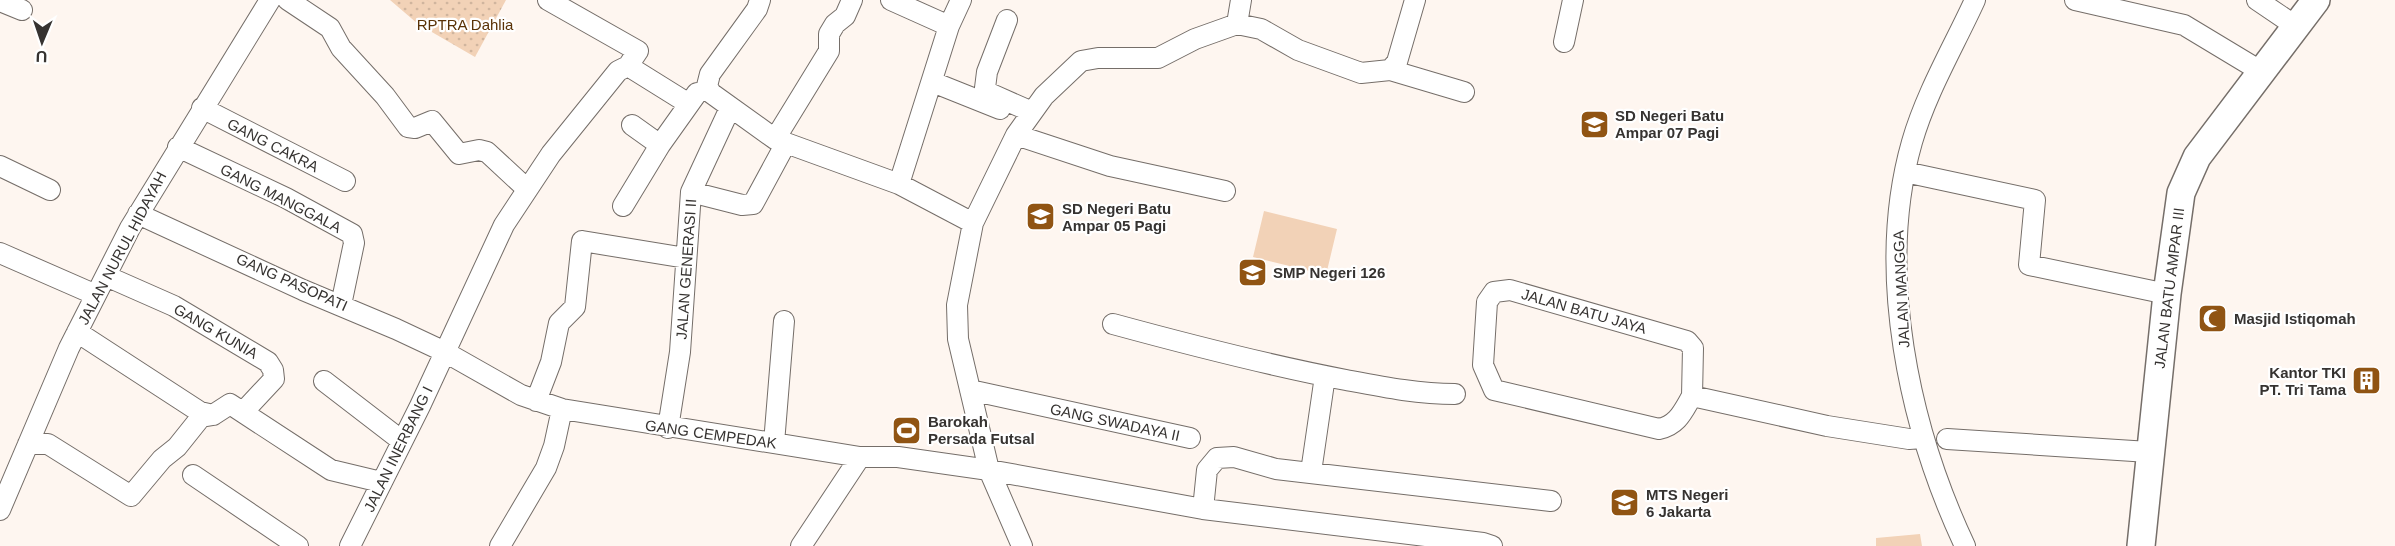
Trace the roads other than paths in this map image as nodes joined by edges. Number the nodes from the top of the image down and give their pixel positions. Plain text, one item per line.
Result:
1 (270, 0) edge
2 (288, 0) edge
3 (548, 0) edge
4 (852, 0) edge
5 (891, 0) edge
6 (961, 0) edge
7 (1241, 0) edge
8 (1415, 0) edge
9 (1573, 0) edge
10 (1975, 0) edge
11 (2075, 0) edge
12 (2257, 0) edge
13 (2316, 0) edge
14 (0, 1) edge
15 (753, 3) edge
16 (22, 10) dead end
17 (1007, 21) dead end
18 (1237, 24) junction
19 (949, 26) junction
20 (2297, 27) junction
21 (1564, 42) dead end
22 (628, 66) junction
23 (1390, 70) junction
24 (2262, 72) junction
25 (707, 79) junction
26 (940, 85) dead end
27 (1464, 92) dead end
28 (689, 104) junction
29 (201, 108) junction
30 (730, 108) junction
31 (1025, 122) junction
32 (632, 125) dead end
33 (781, 141) junction
34 (660, 144) junction
35 (178, 147) junction
36 (0, 166) edge
37 (1905, 172) junction
38 (345, 181) dead end
39 (899, 184) junction
40 (527, 189) junction
41 (50, 190) dead end
42 (1225, 191) dead end
43 (691, 192) junction
44 (623, 206) dead end
45 (138, 214) junction
46 (973, 223) junction
47 (0, 253) edge
48 (686, 258) junction
49 (106, 276) junction
50 (94, 294) junction
51 (2167, 294) junction
52 (341, 305) junction
53 (784, 321) dead end
54 (1113, 324) dead end
55 (77, 332) junction
56 (445, 352) junction
57 (1326, 376) junction
58 (324, 381) dead end
59 (970, 390) junction
60 (1455, 394) dead end
61 (1692, 396) junction
62 (536, 400) junction
63 (562, 409) junction
64 (244, 411) junction
65 (213, 415) junction
66 (668, 428) junction
67 (1190, 438) dead end
68 (1922, 438) junction
69 (1947, 439) dead end
70 (402, 441) junction
71 (774, 443) junction
72 (28, 444) junction
73 (2149, 452) junction
74 (860, 457) junction
75 (989, 470) junction
76 (1311, 472) junction
77 (193, 476) dead end
78 (381, 482) junction
79 (1551, 501) dead end
80 (1203, 509) junction
81 (0, 510) edge
82 (298, 546) edge
83 (350, 546) edge
84 (500, 546) edge
85 (801, 546) edge
86 (1022, 546) edge
87 (1492, 546) edge
88 (1965, 546) edge
89 (2141, 546) edge

1 - 29 street, JALAN NURUL HIDAYAH
2 - 40 street
3 - 22 street
4 - 33 street
5 - 19 street
6 - 19 street
7 - 18 street
8 - 23 street
9 - 21 street
10 - 37 street, JALAN MANGGA
11 - 24 street
12 - 20 street
13 - 20 street, JALAN BATU AMPAR III
14 - 16 street
15 - 25 street
17 - 31 street
18 - 23 street
18 - 31 street
19 - 39 street
20 - 24 street, JALAN BATU AMPAR III
22 - 28 street
22 - 40 street, JALAN INERBANG I
23 - 27 street
24 - 51 street, JALAN BATU AMPAR III
25 - 28 street
25 - 30 street
26 - 31 street
28 - 34 street
29 - 35 street, JALAN NURUL HIDAYAH
29 - 38 street, GANG CAKRA
30 - 33 street
30 - 43 street, JALAN GENERASI II
31 - 42 street
31 - 46 street
32 - 34 street
33 - 39 street
33 - 43 street
34 - 44 street
35 - 45 street, JALAN NURUL HIDAYAH
35 - 52 street, GANG MANGGALA
36 - 41 street
37 - 51 street
37 - 68 street, JALAN MANGGA
39 - 46 street
40 - 56 street, JALAN INERBANG I
43 - 48 street, JALAN GENERASI II
45 - 49 street, JALAN NURUL HIDAYAH
45 - 52 street, GANG PASOPATI
46 - 59 street
47 - 50 street
48 - 62 street
48 - 66 street, JALAN GENERASI II
49 - 50 street, JALAN NURUL HIDAYAH
49 - 64 street, GANG KUNIA
50 - 55 street, JALAN NURUL HIDAYAH
51 - 73 street, JALAN BATU AMPAR III
52 - 56 street, GANG PASOPATI
53 - 71 street
54 - 57 street
55 - 65 street
55 - 72 street, JALAN NURUL HIDAYAH
56 - 62 street, GANG CEMPEDAK
56 - 70 street, JALAN INERBANG I
57 - 60 street
57 - 76 street
58 - 70 street
59 - 67 street, GANG SWADAYA II
59 - 75 street
61 - 61 street, JALAN BATU JAYA
61 - 68 street
62 - 63 street, GANG CEMPEDAK
63 - 66 street, GANG CEMPEDAK
63 - 84 street
64 - 65 street
64 - 78 street
65 - 72 street
66 - 71 street, GANG CEMPEDAK
68 - 88 street, JALAN MANGGA
69 - 73 street
70 - 78 street, JALAN INERBANG I
71 - 74 street, GANG CEMPEDAK
72 - 81 street, JALAN NURUL HIDAYAH
73 - 89 street, JALAN BATU AMPAR III
74 - 75 street, GANG CEMPEDAK
74 - 85 street
75 - 80 street, GANG CEMPEDAK
75 - 86 street
76 - 79 street
76 - 80 street
77 - 82 street
78 - 83 street, JALAN INERBANG I
80 - 87 street, GANG CEMPEDAK

